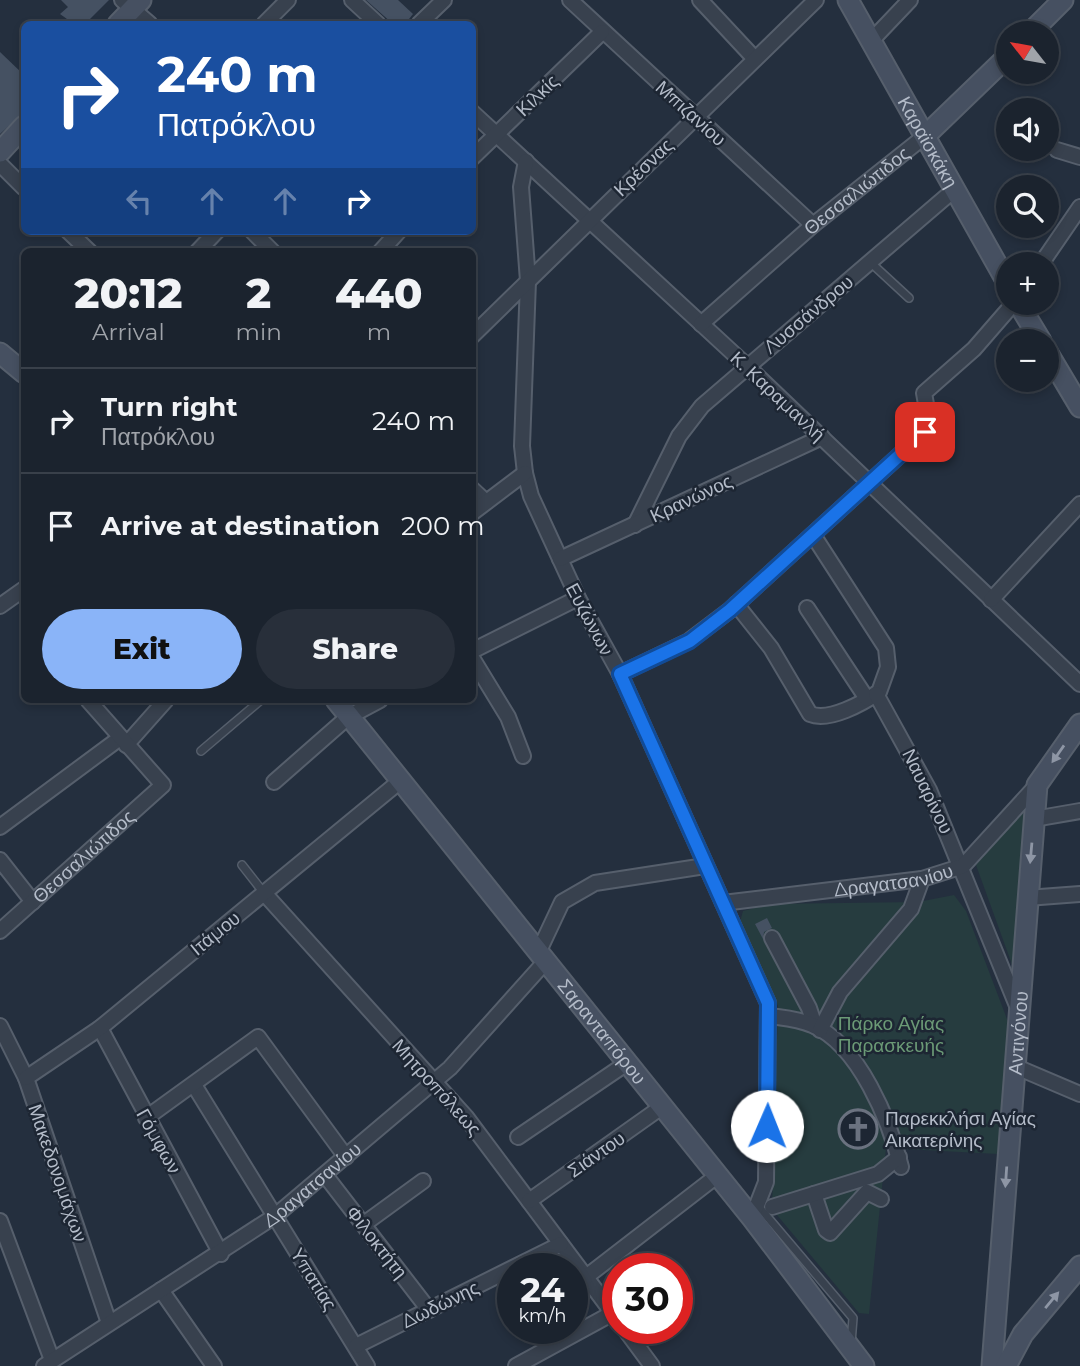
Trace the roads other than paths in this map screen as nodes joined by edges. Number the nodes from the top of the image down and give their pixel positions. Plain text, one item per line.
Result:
1 (288, 0) edge
2 (352, 0) edge
3 (444, 0) edge
4 (569, 0) edge
5 (701, 0) edge
6 (816, 0) edge
7 (848, 0) edge
8 (910, 0) edge
9 (1063, 0) edge
10 (132, 3) edge
11 (120, 21) edge
12 (147, 21) edge
13 (267, 21) edge
14 (375, 21) edge
15 (422, 21) edge
16 (1042, 21) edge
17 (602, 32) junction
18 (871, 41) junction
19 (755, 59) junction
20 (996, 68) edge
21 (476, 116) edge
22 (695, 116) junction
23 (21, 129) edge
24 (496, 134) junction
25 (925, 136) junction
26 (1059, 151) edge
27 (0, 152) edge
28 (476, 154) edge
29 (1080, 157) edge
30 (526, 161) junction
31 (0, 164) edge
32 (21, 185) edge
33 (955, 189) junction
34 (1078, 215) edge
35 (590, 219) junction
36 (813, 225) junction
37 (72, 235) edge
38 (213, 235) edge
39 (256, 235) edge
40 (395, 235) edge
41 (86, 248) edge
42 (201, 248) edge
43 (269, 248) edge
44 (384, 248) edge
45 (1050, 252) edge
46 (870, 261) junction
47 (996, 263) edge
48 (528, 281) junction
49 (909, 298) dead end
50 (1005, 315) edge
51 (701, 324) junction
52 (476, 332) edge
53 (0, 353) edge
54 (747, 366) junction
55 (21, 370) edge
56 (1059, 372) edge
57 (1080, 407) edge
58 (822, 438) junction
59 (525, 473) junction
60 (870, 483) junction
61 (476, 493) edge
62 (486, 502) junction
63 (1080, 504) edge
64 (476, 510) edge
65 (635, 525) junction
66 (813, 535) junction
67 (560, 559) junction
68 (21, 591) edge
69 (578, 598) junction
70 (991, 600) junction
71 (1, 601) edge
72 (736, 604) junction
73 (807, 608) dead end
74 (476, 649) edge
75 (476, 664) edge
76 (620, 674) junction
77 (1080, 684) edge
78 (872, 696) junction
79 (91, 703) edge
80 (163, 703) edge
81 (257, 703) edge
82 (338, 703) edge
83 (374, 703) edge
84 (348, 717) junction
85 (1080, 724) edge
86 (123, 741) junction
87 (201, 751) dead end
88 (523, 756) dead end
89 (274, 782) dead end
90 (399, 782) junction
91 (1037, 785) junction
92 (1080, 811) edge
93 (1034, 819) junction
94 (0, 827) edge
95 (0, 860) edge
96 (242, 865) dead end
97 (705, 866) junction
98 (962, 866) junction
99 (922, 879) junction
100 (264, 893) junction
101 (1080, 894) edge
102 (1027, 898) junction
103 (33, 902) junction
104 (723, 903) junction
105 (0, 931) edge
106 (772, 938) dead end
107 (542, 957) junction
108 (1018, 1009) junction
109 (770, 1016) junction
110 (0, 1026) edge
111 (100, 1028) junction
112 (817, 1028) junction
113 (627, 1063) junction
114 (1014, 1066) junction
115 (26, 1077) junction
116 (433, 1083) junction
117 (194, 1086) junction
118 (1080, 1094) edge
119 (663, 1106) junction
120 (146, 1118) junction
121 (518, 1137) dead end
122 (345, 1157) junction
123 (325, 1175) junction
124 (718, 1175) junction
125 (423, 1181) dead end
126 (814, 1194) junction
127 (881, 1199) dead end
128 (529, 1201) junction
129 (761, 1211) junction
130 (275, 1216) junction
131 (0, 1221) edge
132 (364, 1224) junction
133 (561, 1244) junction
134 (568, 1253) edge
135 (221, 1254) junction
136 (1080, 1266) edge
137 (588, 1275) edge
138 (588, 1280) edge
139 (161, 1290) junction
140 (602, 1299) edge
141 (429, 1310) junction
142 (109, 1323) junction
143 (602, 1323) edge
144 (636, 1344) edge
145 (356, 1346) junction
146 (48, 1363) edge
147 (214, 1366) edge
148 (367, 1366) edge
149 (516, 1366) edge
150 (652, 1366) edge
151 (864, 1366) edge
152 (992, 1366) edge
153 (1006, 1366) edge

1 - 13 street
2 - 14 street
3 - 15 street
4 - 17 street, Μπιζανίου
5 - 19 street
6 - 19 street, Κρέσνας
7 - 18 main road, Καραϊσκάκη
8 - 18 street
9 - 16 main road
10 - 11 main road
10 - 12 street
17 - 22 street, Μπιζανίου
17 - 24 street, Κιλκίς
18 - 25 main road, Καραϊσκάκη
19 - 22 street, Κρέσνας
20 - 25 main road, Θεσσαλιώτιδος
21 - 24 street, Κ. Καραμανλή
22 - 35 street, Κρέσνας
22 - 36 street, Μπιζανίου
23 - 27 main road
24 - 28 street, Κιλκίς
24 - 30 street, Κ. Καραμανλή
25 - 33 main road, Καραϊσκάκη
25 - 36 street, Θεσσαλιώτιδος
26 - 29 street
30 - 35 street, Κ. Καραμανλή
30 - 48 street, Ευζώνων
31 - 32 street
33 - 46 street, Λυσσάνδρου
33 - 47 main road, Καραϊσκάκη
34 - 45 street
35 - 48 street, Κρέσνας
35 - 51 street, Κ. Καραμανλή
36 - 51 street, Θεσσαλιώτιδος
37 - 41 street
38 - 42 street
39 - 43 street
40 - 44 street
46 - 49 lane
46 - 54 street, Λυσσάνδρου
48 - 52 street, Κρέσνας
48 - 59 street, Ευζώνων
50 - 60 street
51 - 54 street, Κ. Καραμανλή
53 - 55 main road
54 - 58 street, Κ. Καραμανλή
54 - 65 street, Λυσσάνδρου
56 - 57 main road
58 - 60 street, Κ. Καραμανλή
58 - 65 street, Κρανώνος
59 - 62 street
59 - 67 street, Ευζώνων
60 - 66 street
60 - 70 street, Κ. Καραμανλή
61 - 62 street
62 - 64 street
63 - 70 street
65 - 67 street, Κρανώνος
66 - 72 street
66 - 78 street
67 - 69 street, Ευζώνων
68 - 71 street
69 - 74 street
69 - 76 street, Ευζώνων
70 - 77 street, Κ. Καραμανλή
72 - 76 street
72 - 78 street
73 - 78 street, Ναυαρίνου
75 - 88 street
76 - 97 street, Ευζώνων
78 - 98 street, Ναυαρίνου
79 - 86 street
80 - 86 street
81 - 87 lane
82 - 84 main road, Σαρανταπόρου
83 - 84 street
84 - 89 street
84 - 90 main road, Σαρανταπόρου
85 -> 91 main road, Δραγατσανίου
86 - 94 street
86 - 103 street, Θεσσαλιώτιδος
90 - 100 street, Ιτάμου
90 - 107 main road, Σαρανταπόρου
91 - 93 main road, Αντιγόνου
91 - 98 street, Δραγατσανίου
92 - 93 street
93 -> 102 main road, Αντιγόνου
95 - 103 street
96 - 100 lane, Μητροπόλεως
97 - 104 street, Ευζώνων
97 - 107 street, Δραγατσανίου
98 - 99 street, Δραγατσανίου
98 - 108 street, Ναυαρίνου
99 - 104 street, Δραγατσανίου
99 - 112 street
100 - 111 street, Ιτάμου
100 - 116 street, Μητροπόλεως
101 - 102 street
102 - 108 main road, Αντιγόνου
103 - 105 street, Θεσσαλιώτιδος
104 - 109 street, Ευζώνων
106 - 112 street
107 - 113 main road, Σαρανταπόρου
107 - 116 street, Δραγατσανίου
108 - 114 main road, Αντιγόνου
109 - 112 street
109 - 129 street, Ευζώνων
110 - 115 street, Μακεδονομάχων
111 - 115 street, Ιτάμου
111 - 120 street, Γόμφων
112 - 126 street
113 - 119 main road, Σαρανταπόρου
113 - 121 street
114 - 118 street
114 -> 152 main road, Αντιγόνου
115 - 142 street, Μακεδονομάχων
116 - 122 street, Δραγατσανίου
116 - 128 street, Μητροπόλεως
117 - 120 street
117 - 122 street
117 - 130 street, Υπατίας
119 - 124 main road, Σαρανταπόρου
119 - 128 street, Σιάντου
120 - 135 street, Γόμφων
122 - 123 street, Δραγατσανίου
123 - 130 street, Δραγατσανίου
123 - 132 street, Φιλοκτήτη
124 - 129 main road, Σαρανταπόρου
124 - 137 street
125 - 132 street
126 - 127 street
126 - 129 street
128 - 133 street, Μητροπόλεως
129 - 151 main road, Σαρανταπόρου
130 - 135 street, Δραγατσανίου
130 - 145 street, Υπατίας
131 - 146 street
132 - 141 street, Φιλοκτήτη
133 - 134 street, Μητροπόλεως
133 - 141 street, Δωδώνης
135 - 139 street, Δραγατσανίου
153 -> 136 main road
138 - 140 street, Μητροπόλεως
139 - 142 street, Δραγατσανίου
139 - 147 street
141 - 145 street, Δωδώνης
142 - 146 street, Δραγατσανίου
143 - 149 street
144 - 150 street
145 - 148 street, Υπατίας

